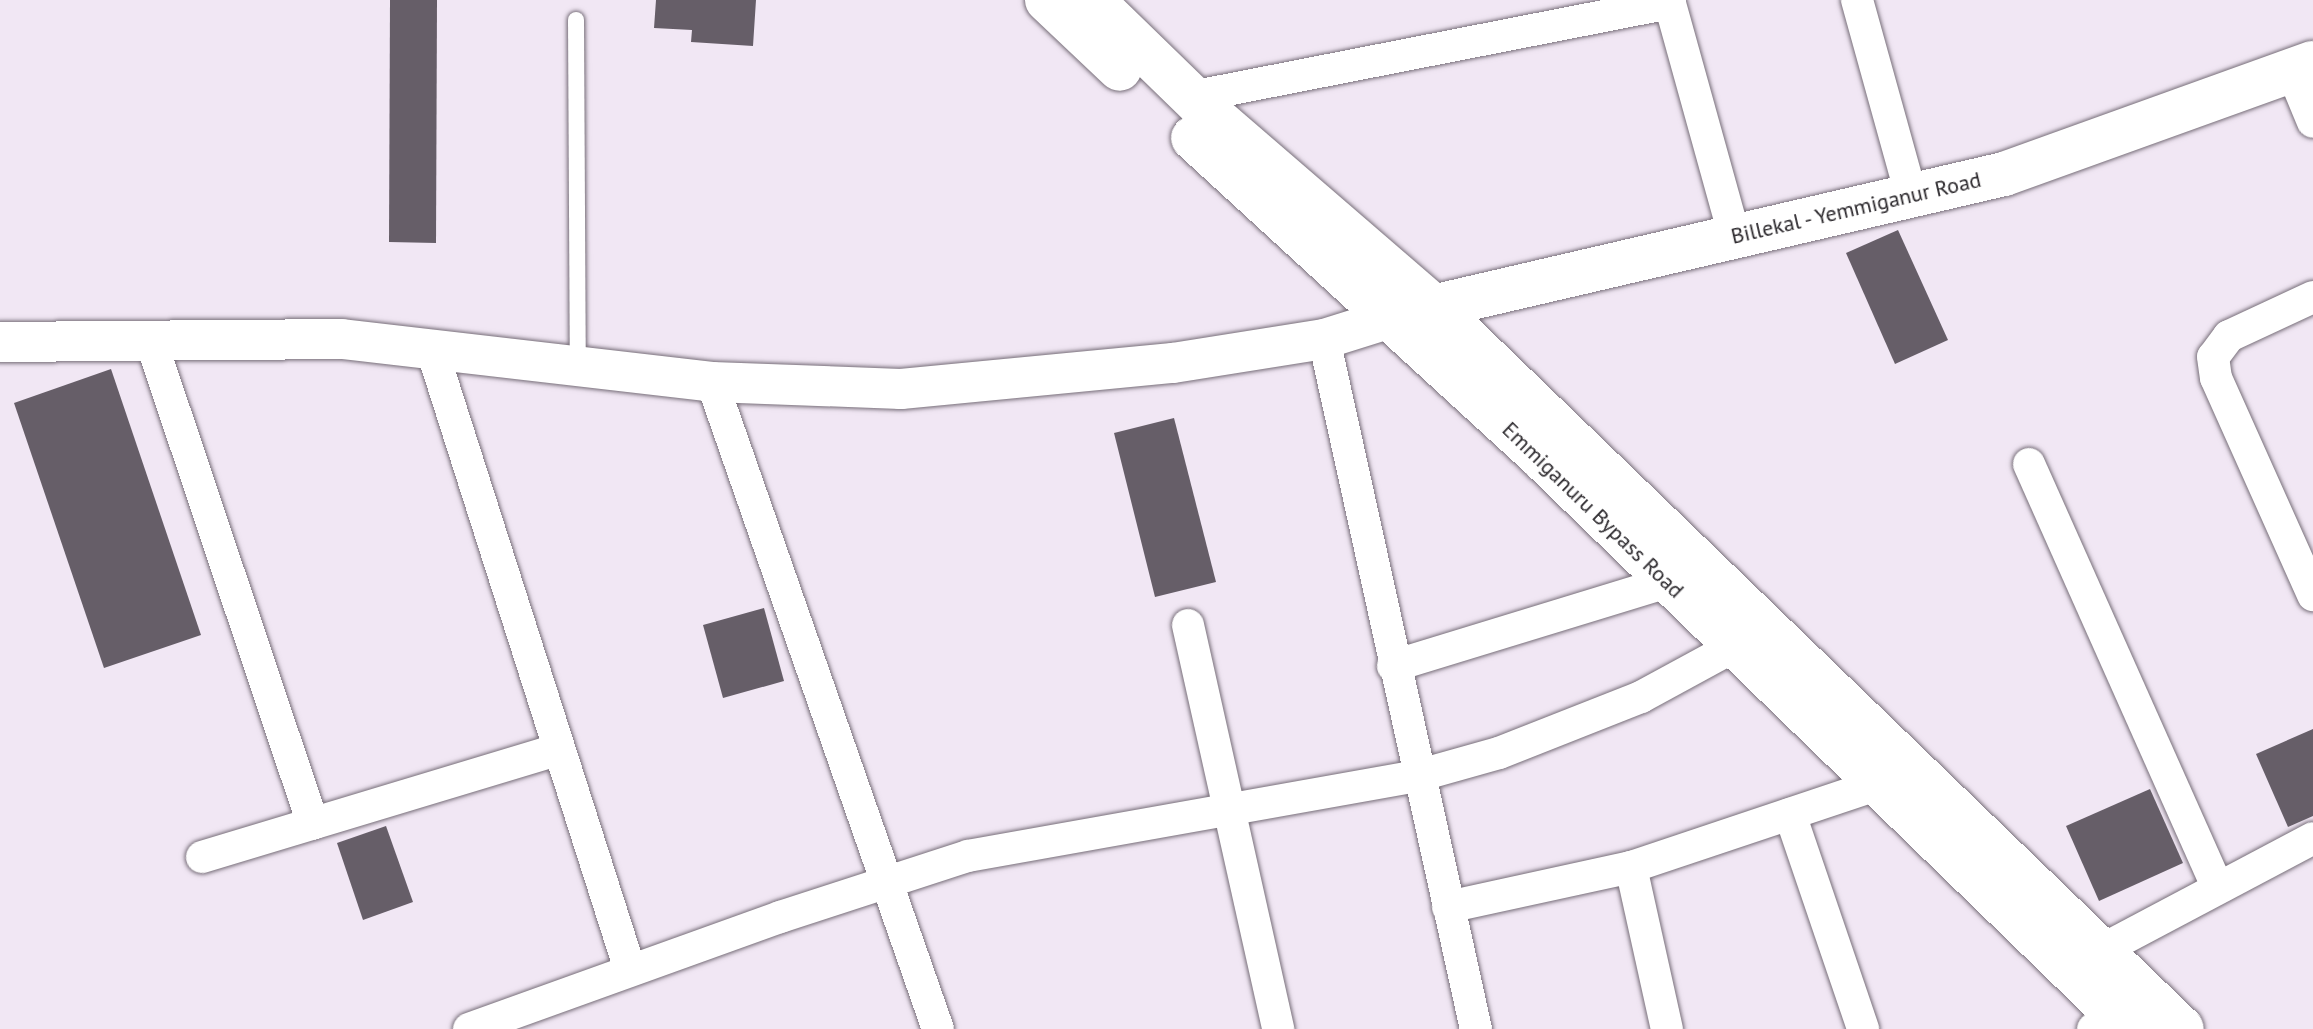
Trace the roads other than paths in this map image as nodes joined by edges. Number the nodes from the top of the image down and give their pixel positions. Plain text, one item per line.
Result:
1 (1047, 0) edge
2 (1092, 0) edge
3 (1857, 0) edge
4 (1670, 2) edge
5 (576, 20) dead end
6 (2302, 66) edge
7 (1191, 97) junction
8 (2313, 122) edge
9 (1911, 195) junction
10 (1734, 235) junction
11 (2313, 297) edge
12 (1432, 305) junction
13 (1388, 319) junction
14 (1324, 339) junction
15 (151, 341) junction
16 (0, 342) edge
17 (433, 353) junction
18 (578, 368) junction
19 (712, 382) junction
20 (2029, 464) dead end
21 (1665, 583) junction
22 (2313, 595) edge
23 (1188, 625) dead end
24 (1735, 646) junction
25 (1393, 666) junction
26 (559, 749) junction
27 (1417, 776) junction
28 (1879, 784) junction
29 (1228, 811) junction
30 (1790, 814) junction
31 (313, 824) junction
32 (2313, 838) edge
33 (202, 857) dead end
34 (1631, 867) junction
35 (887, 882) junction
36 (2218, 888) junction
37 (1448, 907) junction
38 (2100, 951) junction
39 (630, 970) junction
40 (2114, 1025) edge
41 (469, 1029) edge
42 (938, 1029) edge
43 (1278, 1029) edge
44 (1476, 1029) edge
45 (1667, 1029) edge
46 (1863, 1029) edge
47 (2182, 1029) edge

1 - 13 main road, Emmiganuru Bypass Road
2 - 7 main road
3 - 9 street
4 - 7 street
4 - 10 street
5 - 18 lane
6 - 8 street
6 - 9 main road, Billekal - Yemmiganur Road
7 - 12 main road
9 - 10 main road, Billekal - Yemmiganur Road
10 - 12 main road, Billekal - Yemmiganur Road
11 - 22 street
12 - 13 main road, Billekal - Yemmiganur Road
12 - 38 main road
13 - 14 street
13 - 21 main road, Emmiganuru Bypass Road
14 - 19 street
14 - 25 street
15 - 16 street
15 - 17 street
15 - 31 street
17 - 18 street
17 - 26 street
18 - 19 street
19 - 35 street
20 - 36 street
21 - 24 main road, Emmiganuru Bypass Road
21 - 25 street
23 - 29 street
24 - 27 street
24 - 28 main road, Emmiganuru Bypass Road
25 - 27 street
26 - 31 street
26 - 39 street
27 - 29 street
27 - 37 street
28 - 30 street
28 - 40 main road, Emmiganuru Bypass Road
29 - 35 street
29 - 43 street
30 - 34 street
30 - 46 street
31 - 33 street
32 - 36 street
34 - 37 street
34 - 45 street
35 - 39 street
35 - 42 street
36 - 38 street
37 - 44 street
38 - 47 main road
39 - 41 street

